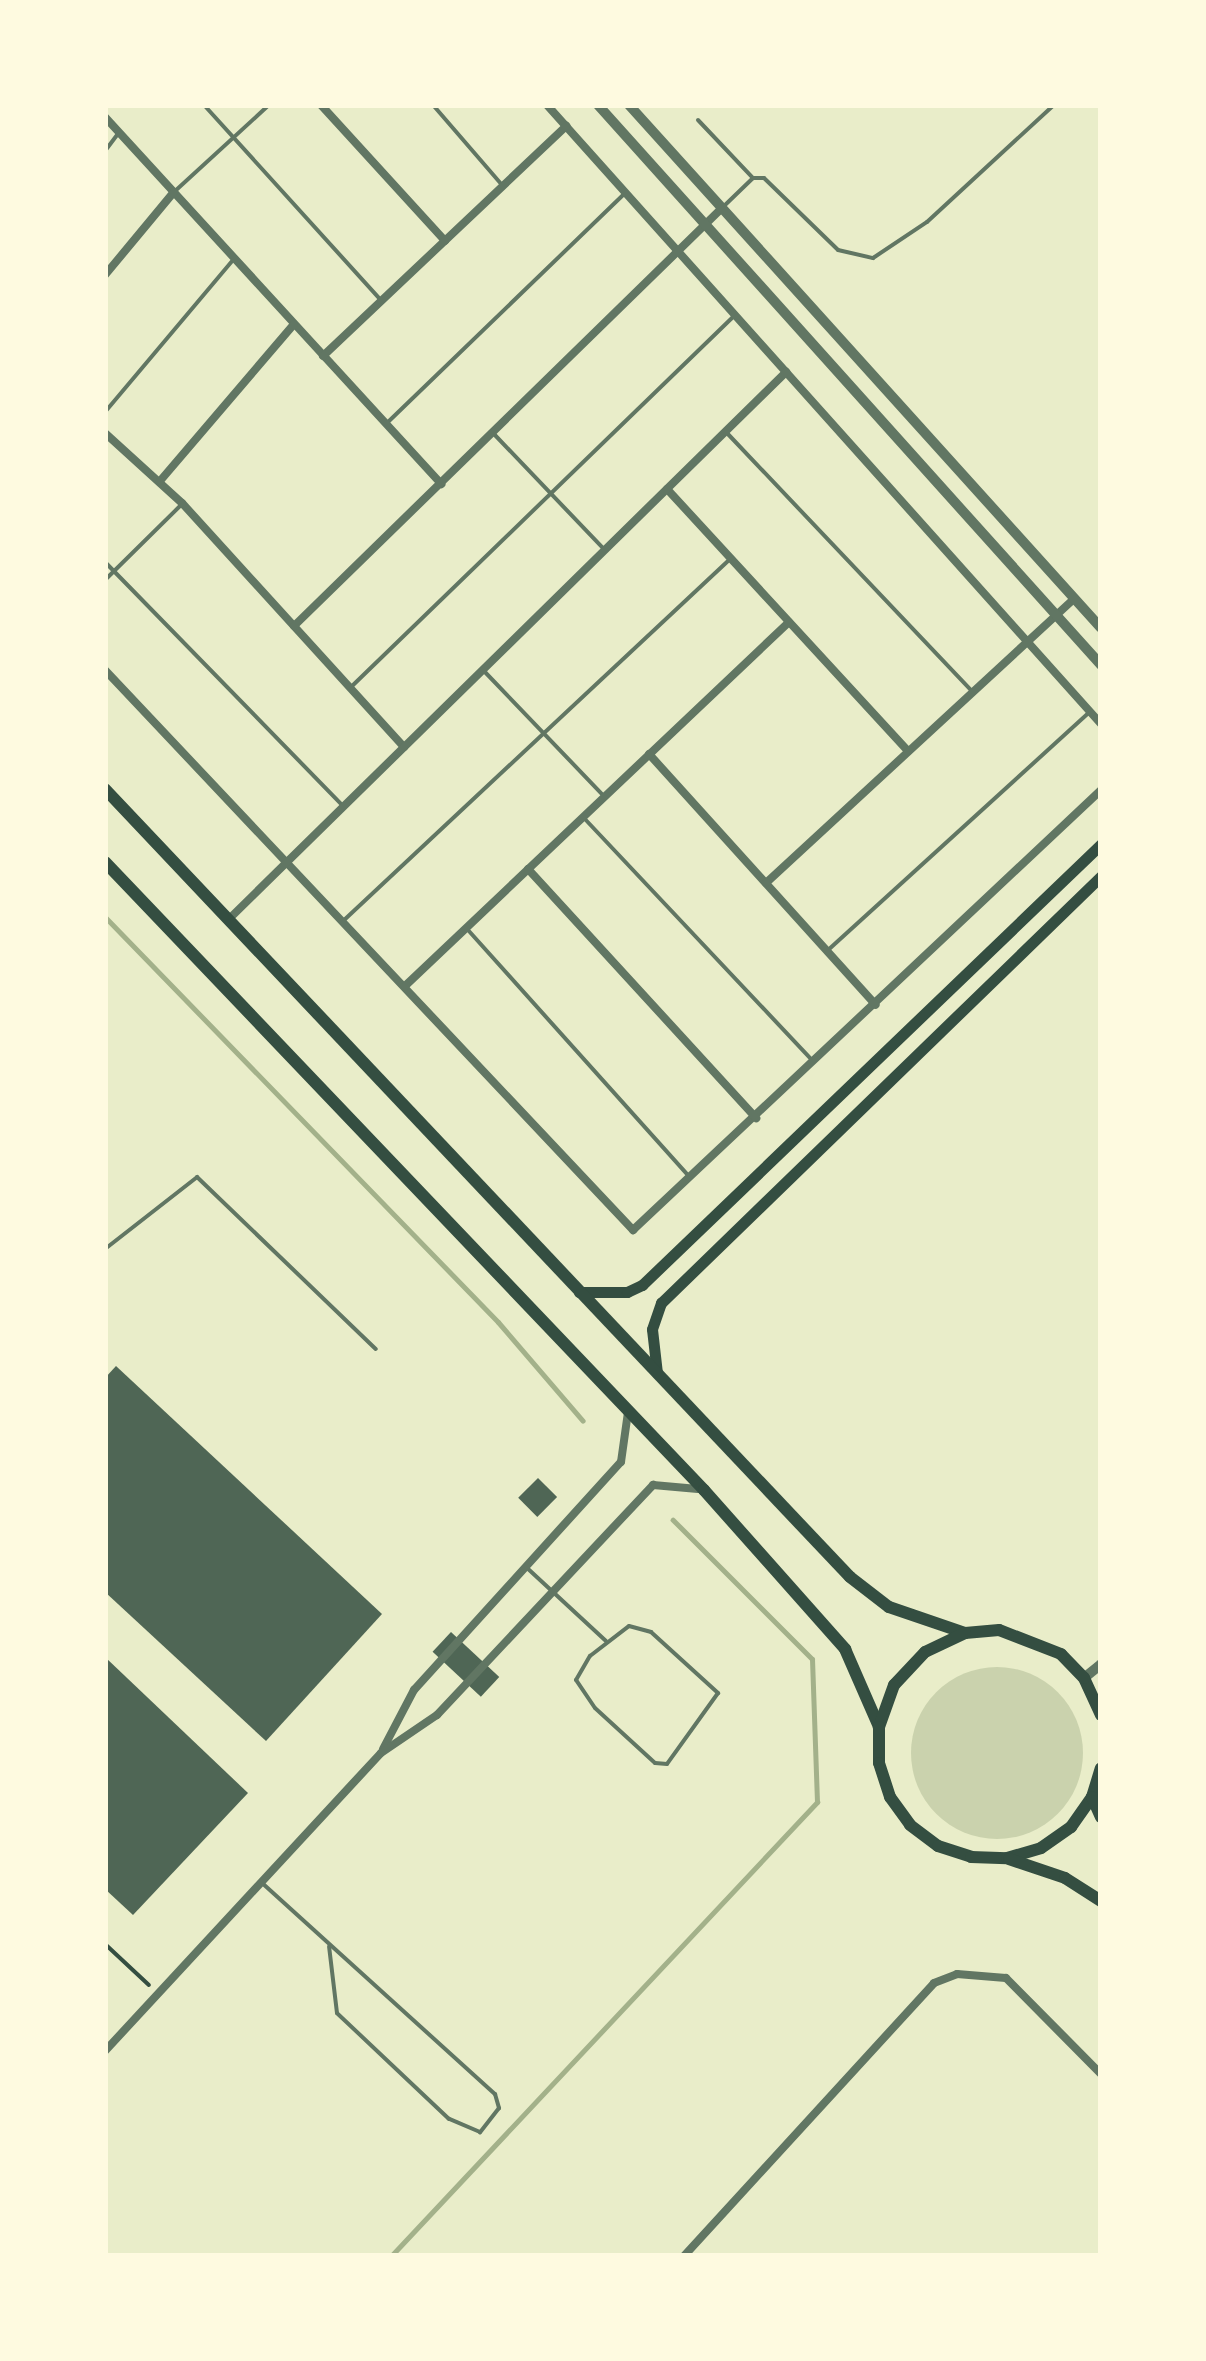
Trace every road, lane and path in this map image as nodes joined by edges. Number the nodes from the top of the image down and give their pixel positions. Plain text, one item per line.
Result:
1 (204, 105) edge
2 (269, 105) edge
3 (322, 105) edge
4 (433, 105) edge
5 (547, 105) edge
6 (598, 105) edge
7 (629, 105) edge
8 (1054, 105) edge
9 (105, 116) edge
10 (698, 120) dead end
11 (566, 126) junction
12 (119, 132) junction
13 (233, 136) junction
14 (105, 151) edge
15 (752, 178) junction
16 (504, 186) junction
17 (174, 192) junction
18 (625, 192) junction
19 (722, 208) junction
20 (705, 225) junction
21 (445, 240) junction
22 (678, 252) junction
23 (234, 258) junction
24 (105, 275) edge
25 (382, 301) junction
26 (735, 315) junction
27 (294, 324) junction
28 (324, 356) junction
29 (786, 372) junction
30 (105, 412) edge
31 (386, 424) junction
32 (726, 432) junction
33 (105, 433) edge
34 (494, 433) junction
35 (160, 481) junction
36 (440, 484) junction
37 (667, 489) junction
38 (553, 496) junction
39 (182, 504) junction
40 (604, 550) junction
41 (730, 558) junction
42 (105, 562) edge
43 (114, 570) junction
44 (105, 580) edge
45 (1074, 599) junction
46 (1056, 615) junction
47 (789, 622) junction
48 (294, 626) junction
49 (1101, 628) edge
50 (1028, 642) junction
51 (1101, 664) edge
52 (105, 670) edge
53 (483, 670) junction
54 (350, 688) junction
55 (973, 692) junction
56 (1090, 712) junction
57 (1101, 724) edge
58 (548, 734) junction
59 (404, 747) junction
60 (908, 752) junction
61 (650, 754) junction
62 (105, 789) edge
63 (1101, 790) edge
64 (604, 796) junction
65 (343, 806) junction
66 (583, 817) junction
67 (1101, 844) edge
68 (105, 862) edge
69 (286, 862) junction
70 (528, 869) junction
71 (1101, 876) edge
72 (766, 882) junction
73 (229, 919) junction
74 (342, 922) junction
75 (466, 928) junction
76 (827, 950) junction
77 (405, 986) junction
78 (876, 1004) junction
79 (814, 1063) junction
80 (756, 1118) junction
81 (692, 1180) junction
82 (105, 1249) edge
83 (580, 1292) junction
84 (376, 1349) dead end
85 (657, 1374) junction
86 (628, 1409) junction
87 (704, 1490) junction
88 (526, 1567) junction
89 (553, 1593) junction
90 (966, 1633) junction
91 (606, 1641) junction
92 (1101, 1664) edge
93 (1084, 1678) junction
94 (1101, 1716) edge
95 (879, 1728) junction
96 (381, 1753) junction
97 (1101, 1768) edge
98 (1092, 1798) junction
99 (1101, 1817) edge
100 (1006, 1858) junction
101 (262, 1882) junction
102 (1101, 1901) edge
103 (105, 1944) edge
104 (328, 1946) junction
105 (158, 1993) junction
106 (105, 2051) edge
107 (1101, 2074) edge
108 (684, 2256) edge

1 - 13 lane
2 - 13 lane
3 - 21 street
4 - 16 lane
5 - 11 street
6 - 20 street
7 - 19 street
8 - 15 lane
9 - 12 street
10 - 15 lane
11 - 16 street
11 - 18 street
12 - 14 lane
12 - 17 street
13 - 17 lane
13 - 25 lane
15 - 19 lane
16 - 21 street
17 - 23 street
17 - 24 street
18 - 22 street
18 - 31 lane
19 - 20 street
19 - 45 street
20 - 22 street
20 - 46 street
21 - 25 street
22 - 26 street
22 - 34 street
23 - 27 street
23 - 30 lane
25 - 28 street
26 - 29 street
26 - 38 lane
27 - 28 street
27 - 35 street
28 - 31 street
29 - 32 street
29 - 50 street
31 - 36 street
32 - 37 street
32 - 55 lane
33 - 35 street
34 - 36 street
34 - 38 lane
35 - 39 street
36 - 48 street
37 - 40 street
37 - 41 street
38 - 40 lane
38 - 54 lane
39 - 43 lane
39 - 48 street
40 - 53 street
41 - 47 street
41 - 58 lane
42 - 43 lane
43 - 44 lane
43 - 65 lane
45 - 46 street
45 - 49 street
46 - 50 street
46 - 51 street
47 - 60 street
47 - 61 street
48 - 54 street
50 - 55 street
50 - 56 street
52 - 69 street
53 - 58 lane
53 - 59 street
54 - 59 street
55 - 60 street
56 - 57 street
56 - 76 lane
58 - 64 lane
58 - 74 lane
59 - 65 street
60 - 72 street
61 - 64 street
61 - 72 street
62 - 73 main road
63 - 78 street
64 - 66 street
65 - 69 street
66 - 70 street
66 - 79 lane
67 - 83 main road
68 - 86 main road
69 - 73 street
69 - 74 street
70 - 75 street
70 - 80 street
71 - 85 main road
72 - 76 street
73 - 83 main road
74 - 77 street
75 - 77 street
75 - 81 lane
76 - 78 street
77 - 81 street
78 - 79 street
79 - 80 street
80 - 81 street
82 - 84 lane
83 - 85 main road
85 - 90 main road
86 - 87 main road
86 - 88 street
87 - 89 street
87 - 95 main road
88 - 89 lane
88 - 96 street
89 - 91 lane
89 - 96 street
90 - 93 main road
90 - 95 main road
91 - 91 lane
92 - 93 street
93 - 94 main road
95 - 100 main road
96 - 101 street
97 - 98 main road
98 - 99 main road
98 - 100 main road
100 - 102 main road
101 - 104 lane
101 - 105 street
103 - 105 path
104 - 104 lane
105 - 106 street
107 - 108 street

